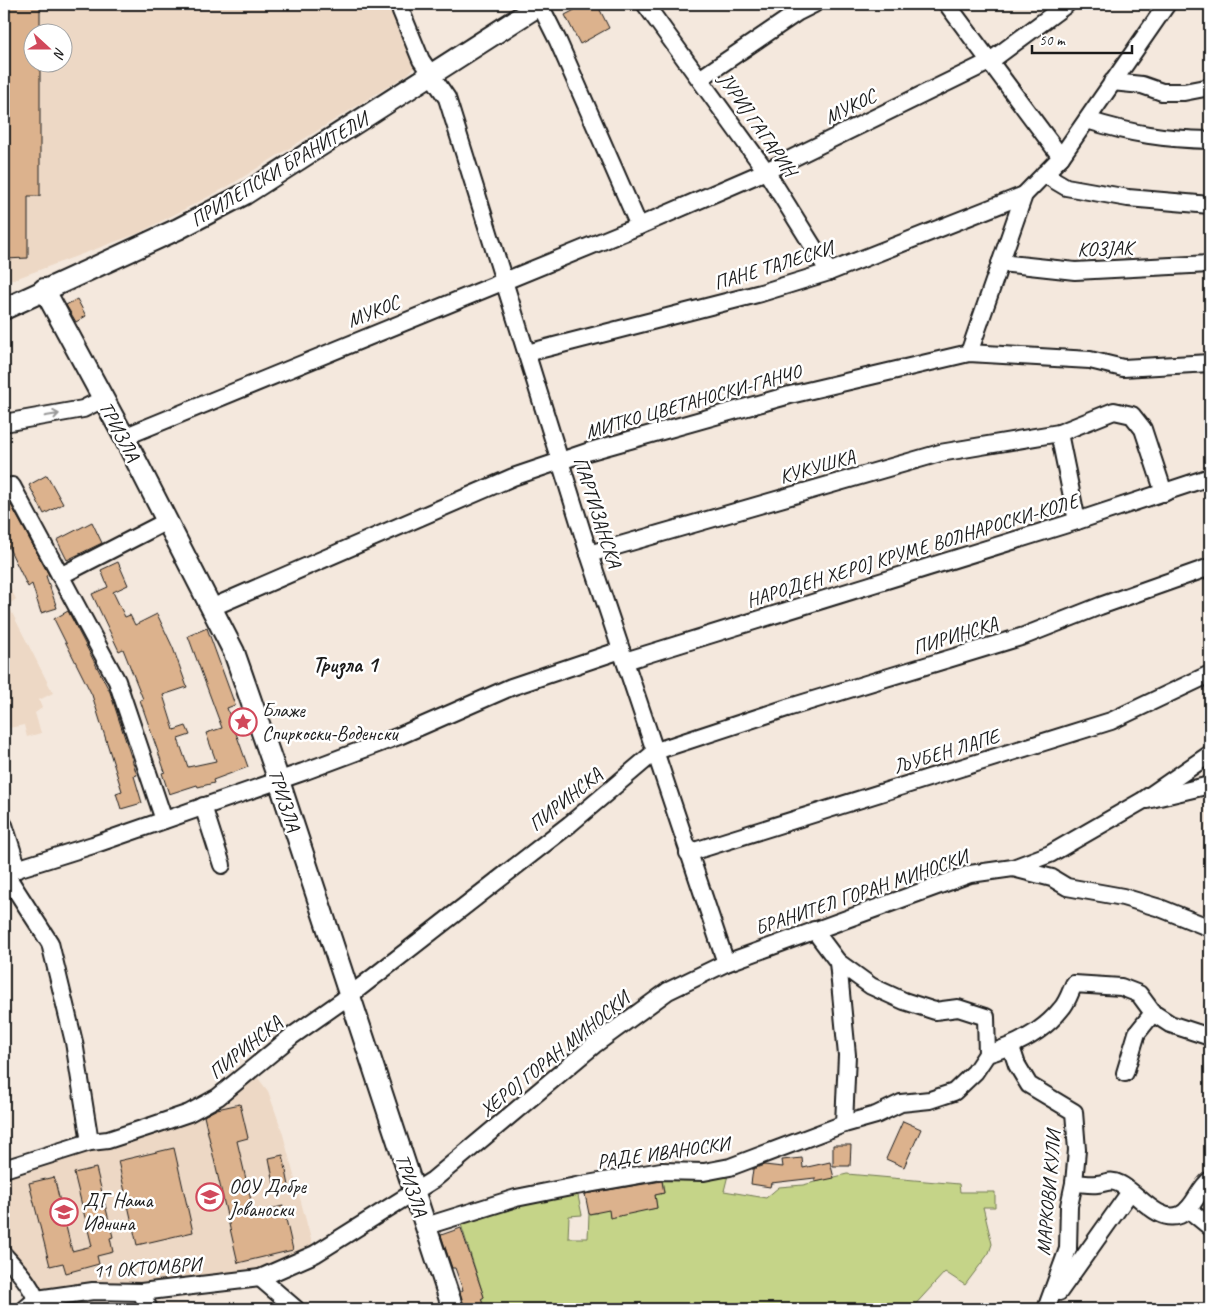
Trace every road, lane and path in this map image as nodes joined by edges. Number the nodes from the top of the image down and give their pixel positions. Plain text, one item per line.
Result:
1 (400, 4) edge
2 (540, 4) edge
3 (645, 4) edge
4 (814, 4) edge
5 (947, 4) edge
6 (1067, 4) edge
7 (1167, 4) edge
8 (989, 62) junction
9 (431, 76) junction
10 (701, 78) junction
11 (1112, 82) junction
12 (1210, 87) edge
13 (1087, 120) junction
14 (1210, 140) edge
15 (1061, 157) junction
16 (766, 171) junction
17 (1044, 174) junction
18 (1024, 195) junction
19 (1210, 205) edge
20 (639, 226) junction
21 (1000, 263) junction
22 (1210, 264) edge
23 (829, 272) junction
24 (503, 281) junction
25 (44, 289) junction
26 (4, 309) edge
27 (527, 353) junction
28 (969, 353) junction
29 (1210, 363) edge
30 (103, 399) junction
31 (4, 423) edge
32 (1059, 433) junction
33 (124, 436) junction
34 (559, 461) junction
35 (1210, 478) edge
36 (12, 486) dead end
37 (1164, 493) junction
38 (167, 521) junction
39 (1077, 521) junction
40 (589, 554) junction
41 (1210, 567) edge
42 (60, 576) junction
43 (212, 607) junction
44 (623, 655) junction
45 (1210, 674) edge
46 (656, 751) junction
47 (1210, 754) edge
48 (279, 781) junction
49 (1210, 785) edge
50 (1142, 801) junction
51 (203, 806) junction
52 (164, 820) junction
53 (4, 825) edge
54 (688, 853) junction
55 (222, 865) dead end
56 (1013, 868) junction
57 (9, 872) edge
58 (1210, 928) edge
59 (814, 930) junction
60 (838, 962) junction
61 (726, 963) junction
62 (349, 996) junction
63 (1153, 1013) junction
64 (1210, 1037) edge
65 (1011, 1047) junction
66 (987, 1054) junction
67 (1125, 1073) dead end
68 (844, 1124) junction
69 (90, 1142) junction
70 (4, 1169) edge
71 (1210, 1180) edge
72 (1074, 1183) junction
73 (414, 1190) junction
74 (1130, 1192) junction
75 (1188, 1209) junction
76 (426, 1226) junction
77 (1210, 1226) edge
78 (4, 1255) edge
79 (260, 1278) junction
80 (141, 1292) junction
81 (34, 1306) edge
82 (148, 1309) edge
83 (296, 1309) edge
84 (454, 1309) edge
85 (1047, 1309) edge

1 - 9 street, ПАРТИЗАНСКА
2 - 9 street, ПРИЛЕПСКИ БРАНИТЕЛИ
2 - 20 street
3 - 10 street, ЈУРИЈ ГАГАРИН
4 - 10 street
5 - 8 street
6 - 8 street, МУКОС
7 - 11 street
8 - 15 street
8 - 16 street, МУКОС
9 - 24 street, ПАРТИЗАНСКА
9 - 25 street, ПРИЛЕПСКИ БРАНИТЕЛИ
10 - 16 street, ЈУРИЈ ГАГАРИН
11 - 12 street
11 - 13 street
13 - 14 street
13 - 15 street
15 - 17 street
16 - 20 street, МУКОС
16 - 23 street, ЈУРИЈ ГАГАРИН
17 - 18 street
17 - 19 street
18 - 21 street
18 - 23 street, ПАНЕ ТАЛЕСКИ
20 - 24 street, МУКОС
21 - 22 street, КОЗЈАК
21 - 28 street
23 - 27 street, ПАНЕ ТАЛЕСКИ
24 - 27 street, ПАРТИЗАНСКА
24 - 33 street, МУКОС
25 - 26 street, ПРИЛЕПСКИ БРАНИТЕЛИ
25 - 30 street, ТРИЗЛА
27 - 34 street, ПАРТИЗАНСКА
28 - 29 street, МИТКО ЦВЕТАНОСКИ-ГАНЧО
28 - 34 street, МИТКО ЦВЕТАНОСКИ-ГАНЧО
31 -> 30 street
30 - 33 street, ТРИЗЛА
32 - 37 street, КУКУШКА
32 - 39 street
32 - 40 street, КУКУШКА
33 - 38 street, ТРИЗЛА
34 - 40 street, ПАРТИЗАНСКА
34 - 43 street, МИТКО ЦВЕТАНОСКИ-ГАНЧО
35 - 37 street, НАРОДЕН ХЕРОЈ КРУМЕ ВОЛНАРОСКИ-КОЛЕ
36 - 42 street
37 - 39 street, НАРОДЕН ХЕРОЈ КРУМЕ ВОЛНАРОСКИ-КОЛЕ
38 - 42 street
38 - 43 street, ТРИЗЛА
39 - 44 street, НАРОДЕН ХЕРОЈ КРУМЕ ВОЛНАРОСКИ-КОЛЕ
40 - 44 street, ПАРТИЗАНСКА
41 - 46 street, ПИРИНСКА
42 - 52 street
43 - 48 street, ТРИЗЛА
44 - 46 street, ПАРТИЗАНСКА
44 - 48 street, НАРОДЕН ХЕРОЈ КРУМЕ ВОЛНАРОСКИ-КОЛЕ
45 - 54 street, ЉУБЕН ЛАПЕ
46 - 54 street, ПАРТИЗАНСКА
46 - 62 street, ПИРИНСКА
47 - 50 street, БРАНИТЕЛ ГОРАН МИНОСКИ
48 - 51 street, НАРОДЕН ХЕРОЈ КРУМЕ ВОЛНАРОСКИ-КОЛЕ
48 - 62 street, ТРИЗЛА
49 - 50 street, БРАНИТЕЛ ГОРАН МИНОСКИ
50 - 56 street, БРАНИТЕЛ ГОРАН МИНОСКИ
51 - 52 street, НАРОДЕН ХЕРОЈ КРУМЕ ВОЛНАРОСКИ-КОЛЕ
51 - 55 street
52 - 57 street, НАРОДЕН ХЕРОЈ КРУМЕ ВОЛНАРОСКИ-КОЛЕ
53 - 57 street
54 - 61 street, ПАРТИЗАНСКА
56 - 58 street, БРАНИТЕЛ ГОРАН МИНОСКИ
56 - 59 street, БРАНИТЕЛ ГОРАН МИНОСКИ
57 - 69 street
59 - 60 street
59 - 61 street, БРАНИТЕЛ ГОРАН МИНОСКИ
60 - 66 street
60 - 68 street
61 - 73 street, ХЕРОЈ ГОРАН МИНОСКИ
62 - 69 street, ПИРИНСКА
62 - 73 street, ТРИЗЛА
63 - 64 street
63 - 65 street
63 - 67 street
65 - 66 street
65 - 72 street, МАРКОВИ КУЛИ
66 - 68 street, РАДЕ ИВАНОСКИ
68 - 76 street, РАДЕ ИВАНОСКИ
69 - 70 street, ПИРИНСКА
71 - 75 street
72 - 74 street
72 - 85 street, МАРКОВИ КУЛИ
73 - 76 street, ТРИЗЛА
73 - 79 street, 11 ОКТОМВРИ
74 - 75 street
74 - 85 street
75 - 77 street
76 - 84 street, ТРИЗЛА
78 - 81 street
79 - 80 street, 11 ОКТОМВРИ
79 - 83 street
80 - 81 street, 11 ОКТОМВРИ
80 - 82 street

